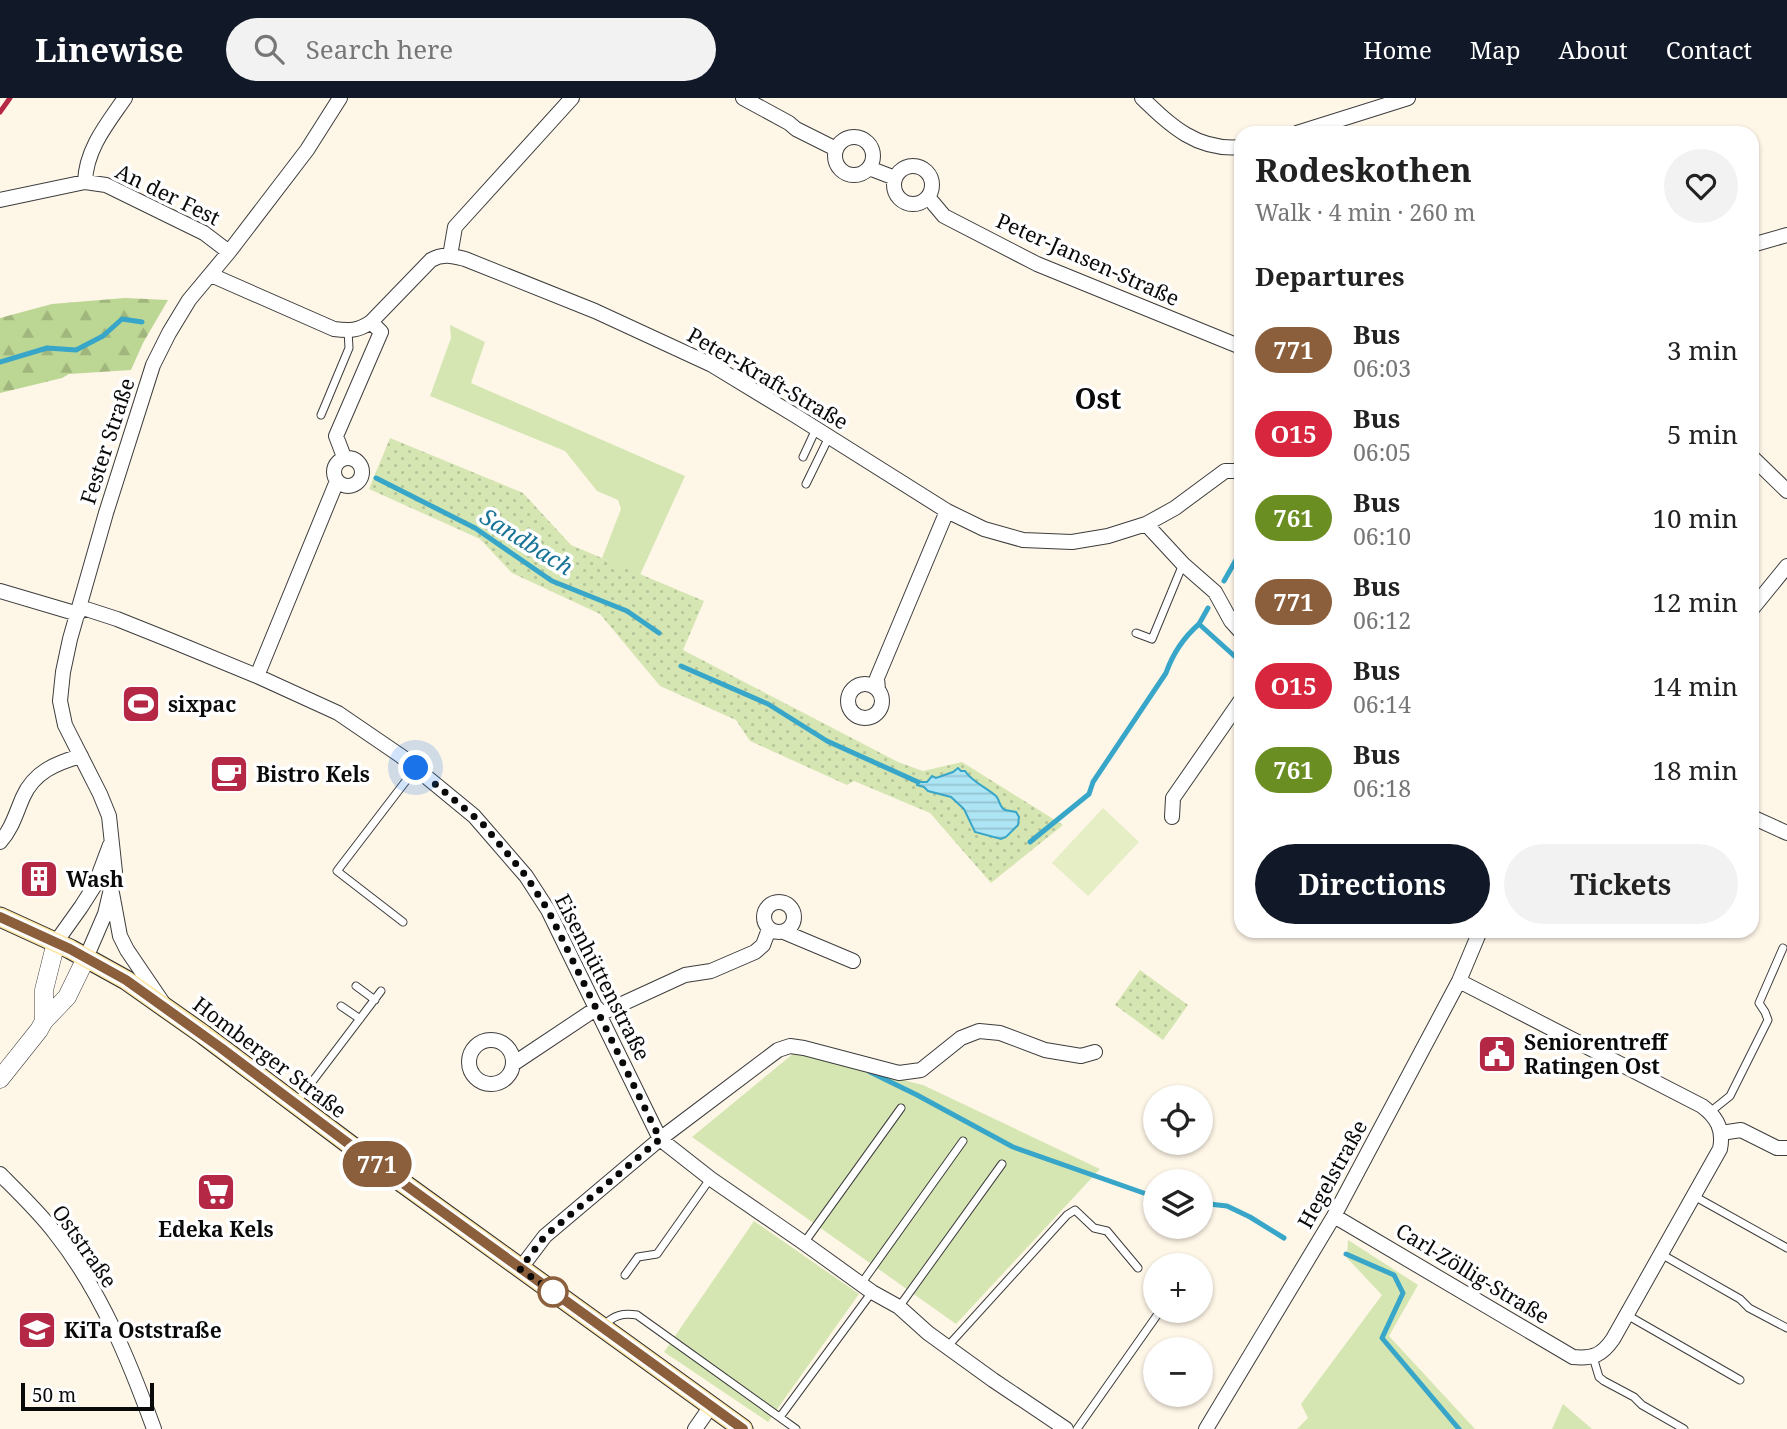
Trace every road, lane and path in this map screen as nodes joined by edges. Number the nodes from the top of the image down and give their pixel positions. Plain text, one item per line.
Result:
1 (125, 98) edge
2 (340, 98) edge
3 (572, 98) edge
4 (743, 98) edge
5 (1142, 98) edge
6 (1408, 98) edge
7 (1319, 126) edge
8 (1234, 146) edge
9 (836, 149) junction
10 (882, 173) junction
11 (85, 182) junction
12 (928, 197) junction
13 (0, 200) edge
14 (1787, 235) edge
15 (1759, 243) edge
16 (229, 252) junction
17 (450, 256) junction
18 (211, 275) junction
19 (371, 322) junction
20 (348, 331) junction
21 (1234, 344) edge
22 (321, 415) dead end
23 (823, 433) junction
24 (344, 457) junction
25 (803, 457) dead end
26 (1759, 464) edge
27 (1234, 471) edge
28 (337, 481) junction
29 (806, 484) dead end
30 (1787, 491) edge
31 (947, 511) junction
32 (1146, 524) junction
33 (1183, 564) junction
34 (1787, 566) edge
35 (0, 591) edge
36 (1759, 600) edge
37 (79, 610) junction
38 (1234, 624) edge
39 (1136, 633) dead end
40 (257, 676) junction
41 (878, 690) dead end
42 (1234, 710) edge
43 (81, 756) junction
44 (416, 768) junction
45 (1172, 817) dead end
46 (1759, 820) edge
47 (1787, 833) edge
48 (112, 840) junction
49 (0, 842) edge
50 (111, 891) junction
51 (0, 917) edge
52 (403, 922) dead end
53 (1477, 938) edge
54 (56, 942) junction
55 (1783, 948) dead end
56 (86, 958) junction
57 (853, 961) dead end
58 (1459, 981) junction
59 (356, 986) dead end
60 (381, 991) dead end
61 (375, 1000) junction
62 (341, 1006) dead end
63 (165, 1007) junction
64 (598, 1011) junction
65 (360, 1019) junction
66 (44, 1021) junction
67 (1095, 1052) dead end
68 (513, 1064) dead end
69 (0, 1079) edge
70 (296, 1103) junction
71 (901, 1108) dead end
72 (1710, 1112) junction
73 (1721, 1133) junction
74 (660, 1139) junction
75 (962, 1141) dead end
76 (1787, 1148) edge
77 (1002, 1164) dead end
78 (0, 1174) edge
79 (711, 1179) junction
80 (1694, 1195) junction
81 (1334, 1216) junction
82 (804, 1242) junction
83 (1787, 1248) edge
84 (1661, 1254) junction
85 (1138, 1268) dead end
86 (520, 1269) junction
87 (625, 1275) dead end
88 (867, 1288) junction
89 (899, 1307) junction
90 (1627, 1315) junction
91 (1152, 1323) edge
92 (603, 1328) junction
93 (1787, 1328) edge
94 (947, 1346) junction
95 (1593, 1357) junction
96 (1740, 1380) dead end
97 (711, 1406) junction
98 (780, 1417) junction
99 (154, 1429) edge
100 (695, 1429) edge
101 (743, 1429) edge
102 (796, 1429) edge
103 (1066, 1429) edge
104 (1077, 1429) edge
105 (1206, 1429) edge
106 (1684, 1429) edge

1 - 11 street, An der Fest
2 - 16 street, Fester Straße
3 - 17 street
4 - 9 street
5 - 8 street
6 - 7 street
9 - 10 street
9 - 10 street
10 - 12 street
10 - 12 street
11 - 13 street, An der Fest
11 - 16 street, An der Fest
12 - 21 street, Peter-Jansen-Straße
14 - 15 street
16 - 18 street, Fester Straße
17 - 19 street
17 - 23 street, Peter-Kraft-Straße
18 - 20 street
18 - 37 street, Fester Straße
19 - 20 street
19 - 24 street
20 - 22 lane
23 - 25 lane
23 - 29 lane
23 - 31 street, Peter-Kraft-Straße
24 - 28 street
24 - 28 street
26 - 30 street
27 - 32 street, Peter-Kraft-Straße
28 - 40 street
31 - 32 street, Peter-Kraft-Straße
31 - 41 street
32 - 33 street
33 - 38 street
33 - 39 lane
34 - 36 street
35 - 37 street, Eisenhüttenstraße
37 - 40 street, Eisenhüttenstraße
37 - 43 street, Fester Straße
40 - 44 street, Eisenhüttenstraße
42 - 45 street
43 - 48 street, Fester Straße
43 - 49 street
44 - 52 lane
44 - 64 street, Eisenhüttenstraße
46 - 47 street
48 - 50 street, Fester Straße
48 - 54 street
50 - 56 street, Fester Straße
50 - 63 street, Fester Straße
51 - 54 main road, Homberger Straße
53 - 58 street, Hegelstraße
54 - 56 main road, Homberger Straße
54 - 66 street
55 - 72 lane
56 - 63 main road, Homberger Straße
56 - 66 street
57 - 64 street
58 - 72 street
58 - 81 street, Hegelstraße
59 - 61 lane
60 - 61 lane
61 - 65 lane
62 - 65 lane
63 - 70 main road, Homberger Straße
64 - 68 street
64 - 74 street, Eisenhüttenstraße
65 - 70 lane
66 - 69 street
67 - 74 street
70 - 86 main road, Homberger Straße
71 - 82 lane
72 - 73 street
73 - 76 street
73 - 80 street
74 - 79 street, Eisenhüttenstraße
74 - 86 street
75 - 88 lane
77 - 89 lane
78 - 99 street, Oststraße
79 - 82 street, Eisenhüttenstraße
79 - 87 lane
80 - 83 lane
80 - 84 street
81 - 95 street, Carl-Zöllig-Straße
81 - 105 street, Hegelstraße
82 - 88 street, Eisenhüttenstraße
84 - 90 street
84 - 93 lane
85 - 94 lane
86 - 92 main road, Homberger Straße
88 - 89 street, Eisenhüttenstraße
88 - 98 lane
89 - 94 street, Eisenhüttenstraße
90 - 95 street
90 - 96 lane
91 - 104 lane
92 - 97 main road, Homberger Straße
92 - 98 lane
94 - 103 street, Eisenhüttenstraße
95 - 106 lane
97 - 100 street
97 - 101 main road, Homberger Straße
98 - 102 lane

